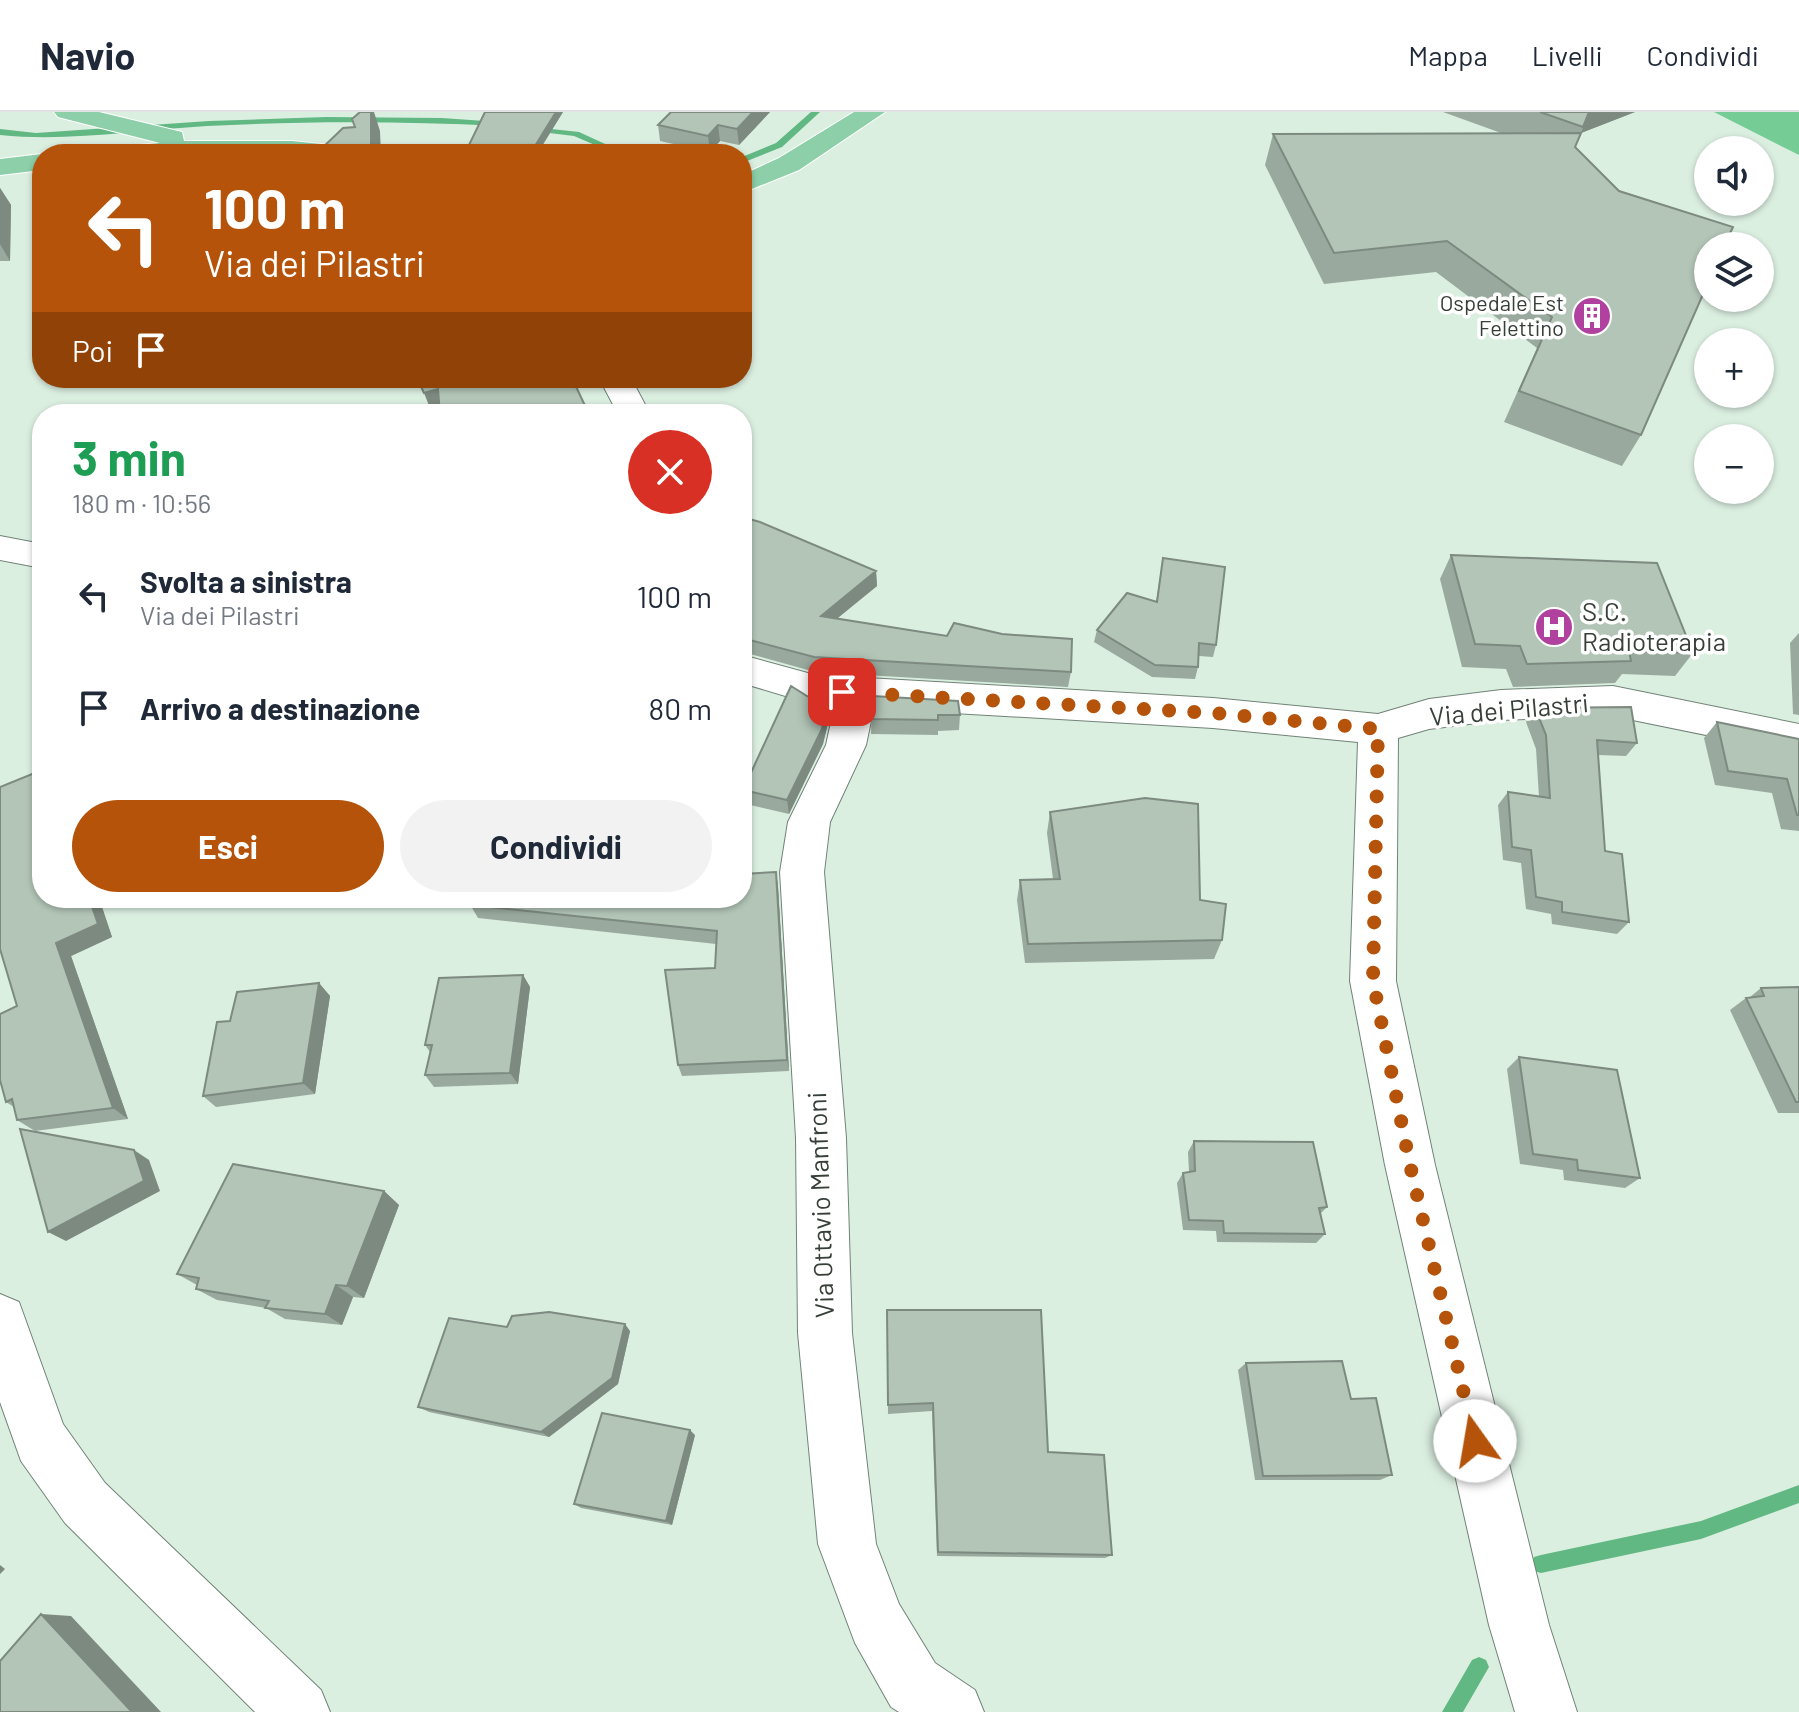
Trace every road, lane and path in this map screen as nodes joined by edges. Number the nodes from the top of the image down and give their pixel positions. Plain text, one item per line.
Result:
1 (67, 112) edge
2 (860, 115) edge
3 (203, 144) edge
4 (32, 163) edge
5 (0, 167) edge
6 (752, 181) edge
7 (0, 548) edge
8 (32, 554) edge
9 (752, 672) edge
10 (815, 690) junction
11 (1378, 729) junction
12 (1799, 739) edge
13 (0, 1321) edge
14 (299, 1712) edge
15 (953, 1712) edge
16 (1546, 1712) edge

1 - 3 main road
2 - 6 main road
4 - 5 main road
7 - 8 street
9 - 10 street, Via dei Pilastri
10 - 11 street, Via dei Pilastri
10 - 15 street, Via Ottavio Manfroni
11 - 12 street, Via dei Pilastri
11 - 16 street
13 - 14 street

